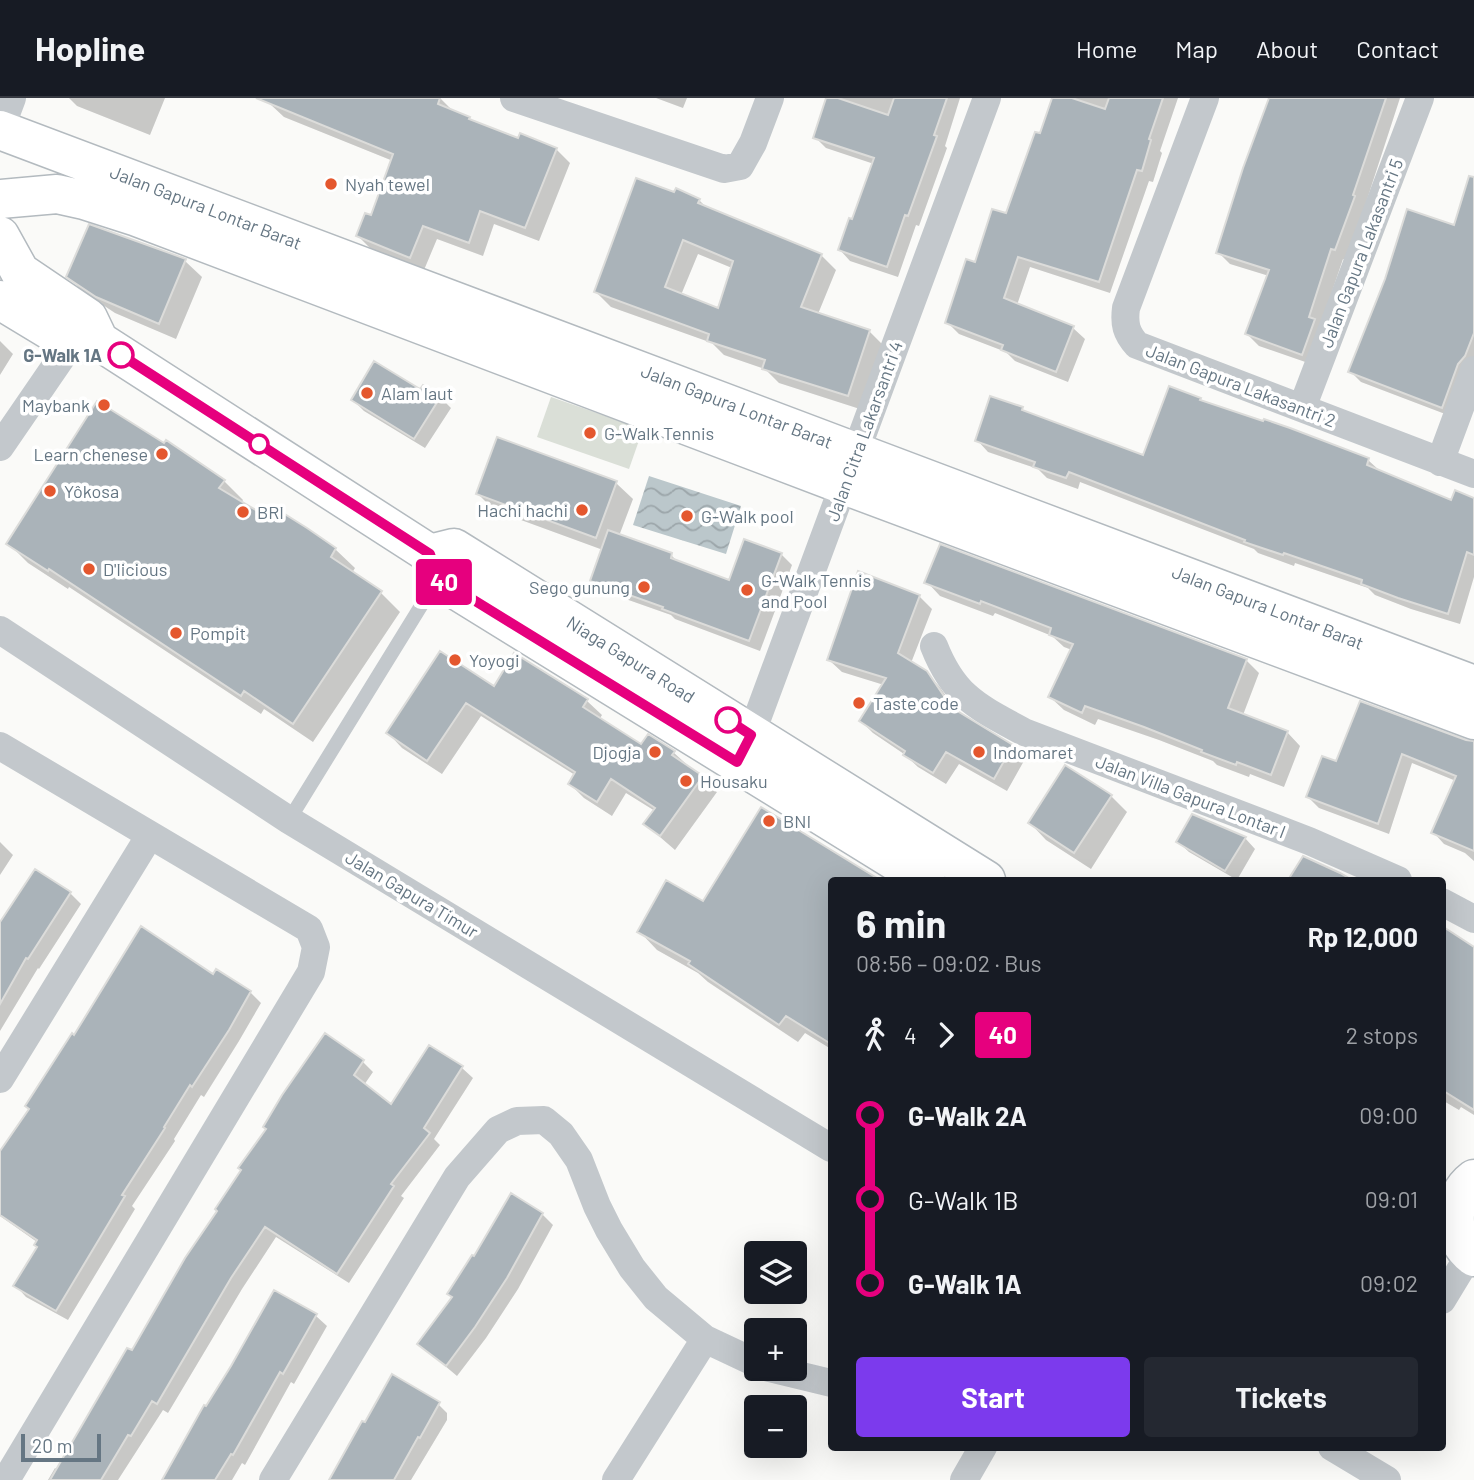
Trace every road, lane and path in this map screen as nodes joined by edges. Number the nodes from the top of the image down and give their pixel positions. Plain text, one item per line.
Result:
1 (12, 98) edge
2 (514, 98) edge
3 (770, 98) edge
4 (987, 98) edge
5 (1205, 98) edge
6 (1420, 98) edge
7 (569, 107) edge
8 (0, 130) edge
9 (0, 178) edge
10 (0, 193) edge
11 (0, 199) edge
12 (0, 236) edge
13 (0, 300) edge
14 (86, 334) junction
15 (1474, 370) edge
16 (1302, 408) junction
17 (0, 447) edge
18 (1440, 462) junction
19 (850, 468) junction
20 (1474, 474) edge
21 (441, 560) junction
22 (0, 630) edge
23 (934, 646) dead end
24 (1474, 685) edge
25 (1474, 720) edge
26 (0, 746) edge
27 (744, 748) junction
28 (289, 820) junction
29 (149, 835) junction
30 (922, 877) edge
31 (980, 877) edge
32 (1391, 877) edge
33 (1446, 904) edge
34 (1474, 919) edge
35 (0, 1079) edge
36 (828, 1146) edge
37 (1457, 1187) edge
38 (1472, 1255) edge
39 (1446, 1294) edge
40 (705, 1339) junction
41 (744, 1357) edge
42 (807, 1377) edge
43 (828, 1382) edge
44 (981, 1451) edge
45 (1346, 1451) edge
46 (6, 1480) edge
47 (273, 1480) edge
48 (616, 1480) edge
49 (964, 1480) edge
50 (1387, 1480) edge

1 - 8 street
2 - 7 street
3 - 7 street
4 - 19 street, Jalan Citra Lakarsantri 4
5 - 16 street, Jalan Gapura Lakasantri 2
6 - 16 street, Jalan Gapura Lakasantri 5
8 - 19 street, Jalan Gapura Lontar Barat
9 - 10 street
11 - 19 street, Jalan Gapura Lontar Barat
12 - 14 street
13 - 14 street
14 - 17 street
14 - 21 street, Niaga Gapura Road
15 - 18 street
16 - 18 street, Jalan Gapura Lakasantri 2
18 - 20 street, Jalan Gapura Lakasantri 2
19 - 24 street, Jalan Gapura Lontar Barat
19 - 25 street, Jalan Gapura Lontar Barat
19 - 27 street, Jalan Citra Lakarsantri 4
21 - 27 street, Niaga Gapura Road
21 - 28 lane
22 - 28 street, Jalan Gapura Timur
23 - 32 street, Jalan Villa Gapura Lontar I
26 - 29 street
27 - 30 street, Niaga Gapura Road
27 - 31 street, Niaga Gapura Road
28 - 36 street, Jalan Gapura Timur
29 - 35 street
29 - 46 street
33 - 34 street
37 - 38 street
38 - 39 street
40 - 41 street
40 - 47 street
40 - 48 street
42 - 43 street
44 - 49 street
45 - 50 street

